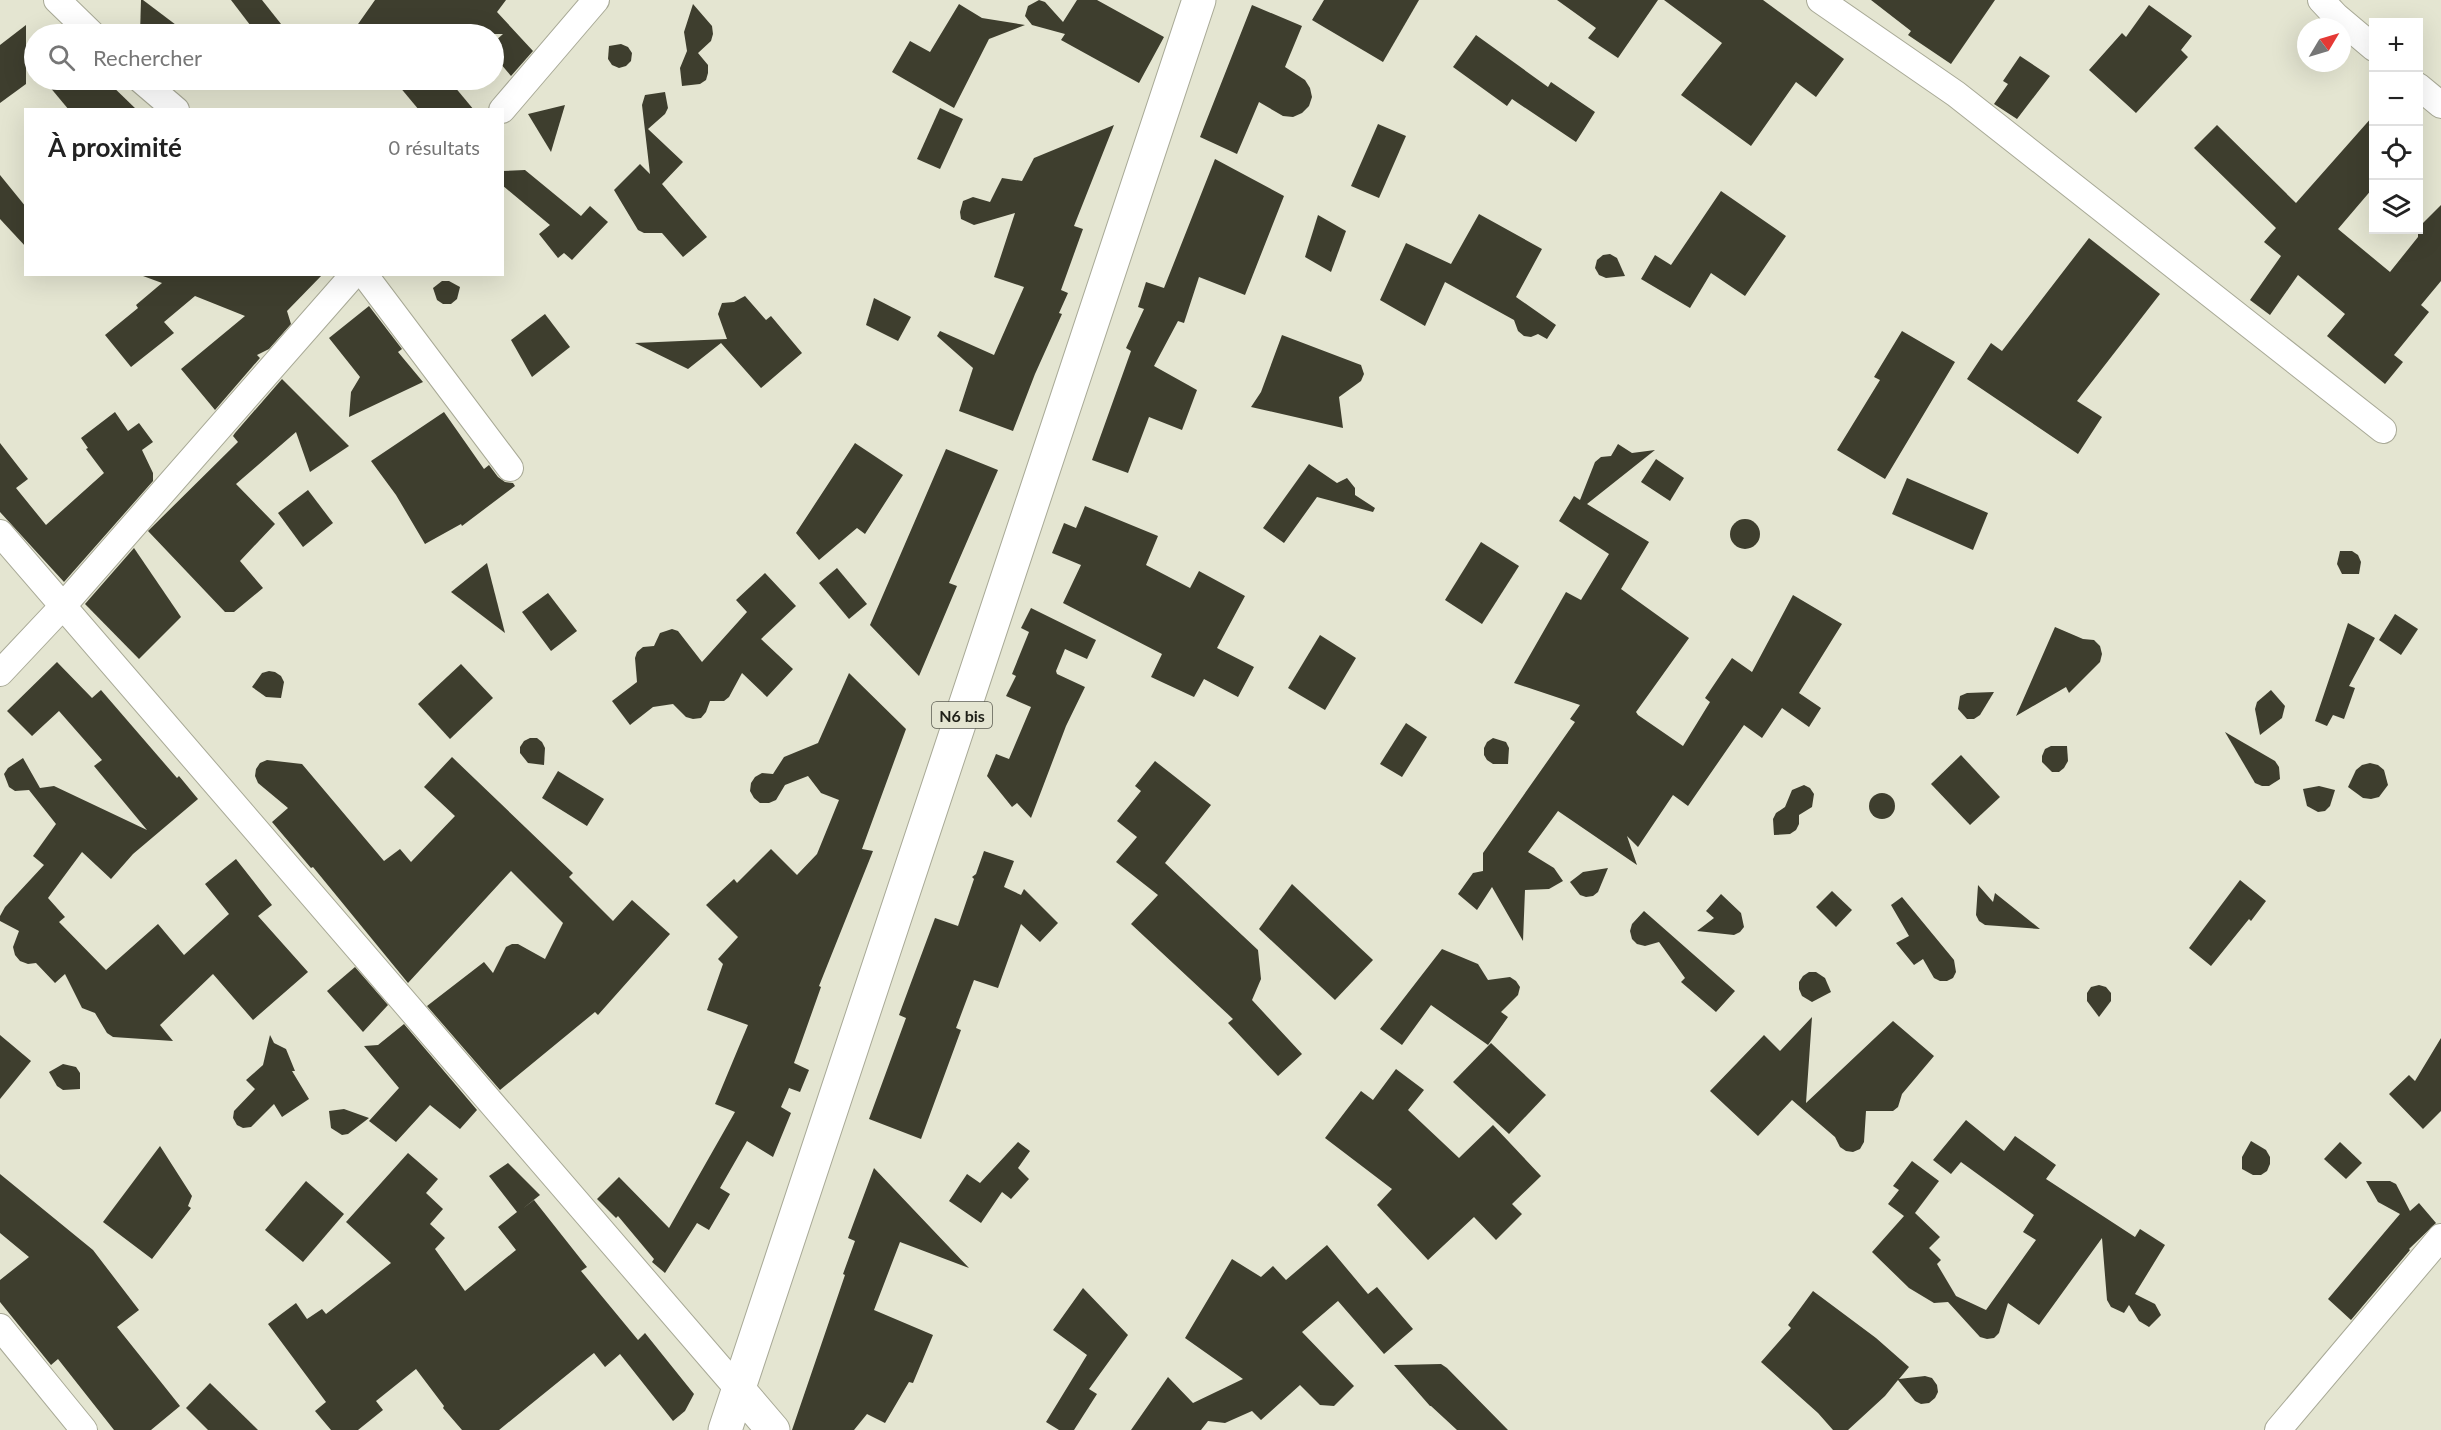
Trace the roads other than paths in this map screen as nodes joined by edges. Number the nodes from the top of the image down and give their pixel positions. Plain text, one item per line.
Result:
1 (57, 0) edge
2 (596, 0) edge
3 (1199, 0) edge
4 (1820, 0) edge
5 (2321, 0) edge
6 (82, 24) edge
7 (2369, 45) edge
8 (153, 90) edge
9 (2423, 90) edge
10 (2441, 105) edge
11 (174, 108) edge
12 (504, 108) edge
13 (352, 276) edge
14 (366, 276) edge
15 (2383, 430) dead end
16 (510, 468) dead end
17 (0, 532) edge
18 (63, 606) junction
19 (0, 673) edge
20 (2441, 1237) edge
21 (0, 1327) edge
22 (738, 1389) junction
23 (84, 1430) edge
24 (725, 1430) edge
25 (773, 1430) edge
26 (2278, 1430) edge

1 - 6 street
2 - 12 street
3 - 22 main road, N6 bis
4 - 15 street
5 - 7 street
8 - 11 street
9 - 10 street
13 - 18 street
14 - 16 street
17 - 18 street
18 - 19 street
18 - 22 street
20 - 26 street
21 - 23 street
22 - 24 main road, N6 bis
22 - 25 main road

